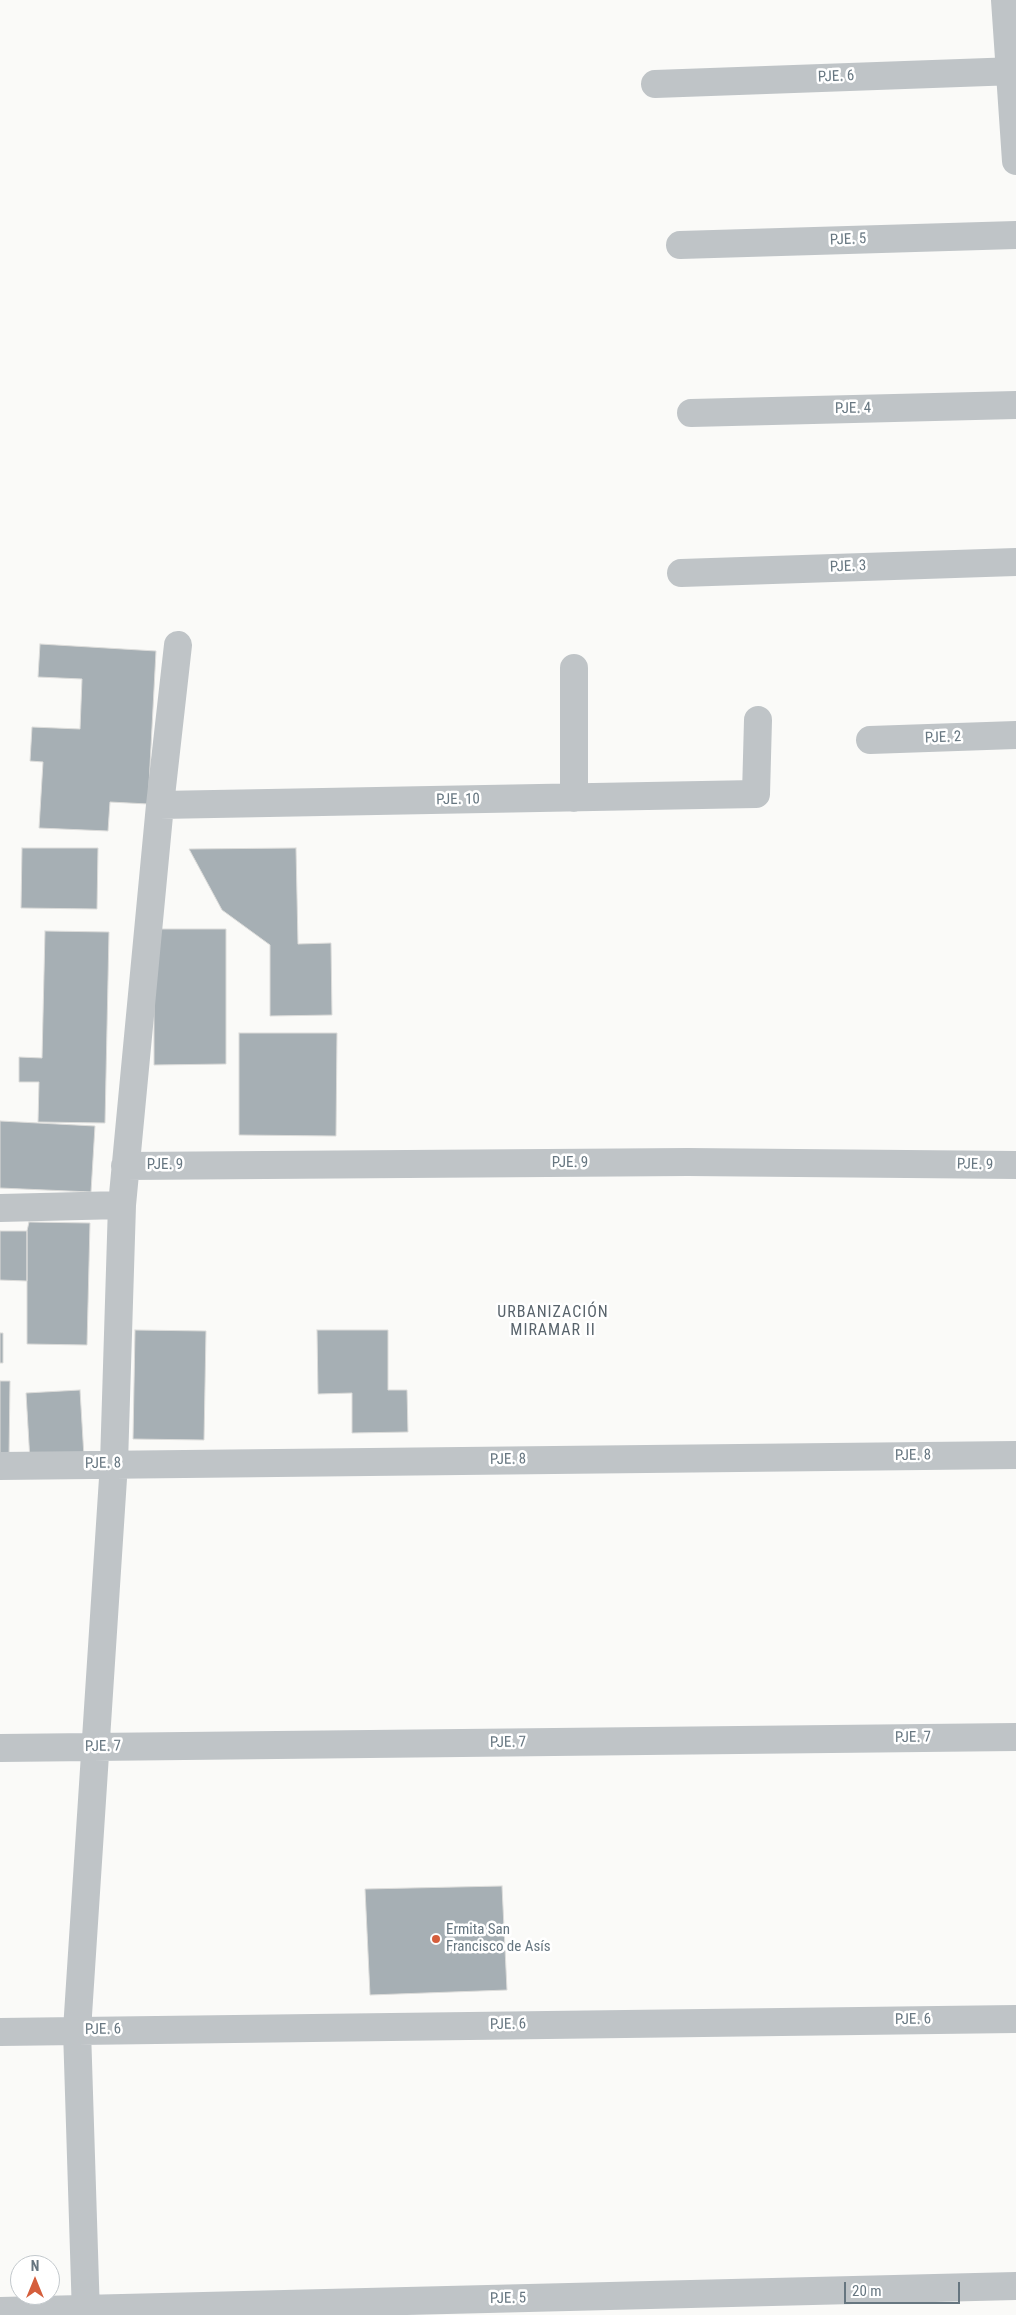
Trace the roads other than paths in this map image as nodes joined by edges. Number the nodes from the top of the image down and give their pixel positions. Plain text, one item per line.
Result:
1 (1005, 0) edge
2 (1013, 71) edge
3 (655, 84) dead end
4 (1016, 161) edge
5 (1016, 235) edge
6 (680, 245) dead end
7 (1016, 405) edge
8 (691, 413) dead end
9 (1016, 562) edge
10 (681, 573) dead end
11 (178, 645) dead end
12 (574, 668) dead end
13 (758, 720) dead end
14 (1016, 735) edge
15 (870, 740) dead end
16 (574, 798) junction
17 (160, 805) junction
18 (1016, 1165) edge
19 (125, 1166) junction
20 (122, 1205) junction
21 (0, 1208) edge
22 (1016, 1455) edge
23 (114, 1463) junction
24 (0, 1466) edge
25 (1016, 1738) edge
26 (96, 1747) junction
27 (0, 1748) edge
28 (1016, 2018) edge
29 (77, 2030) junction
30 (0, 2032) edge
31 (1016, 2286) edge
32 (0, 2311) edge
33 (86, 2312) edge

1 - 2 street
2 - 3 street, PJE. 6
2 - 4 street
5 - 6 street, PJE. 5
7 - 8 street, PJE. 4
9 - 10 street, PJE. 3
11 - 17 street
12 - 16 street
13 - 16 street, PJE. 10
14 - 15 street, PJE. 2
16 - 17 street, PJE. 10
17 - 19 street
18 - 19 street, PJE. 9
19 - 20 street
20 - 21 street
20 - 23 street
22 - 23 street, PJE. 8
23 - 24 street, PJE. 8
23 - 26 street
25 - 26 street, PJE. 7
26 - 27 street, PJE. 7
26 - 29 street
28 - 29 street, PJE. 6
29 - 30 street, PJE. 6
29 - 33 street
31 - 33 street, PJE. 5
32 - 33 street, PJE. 5

